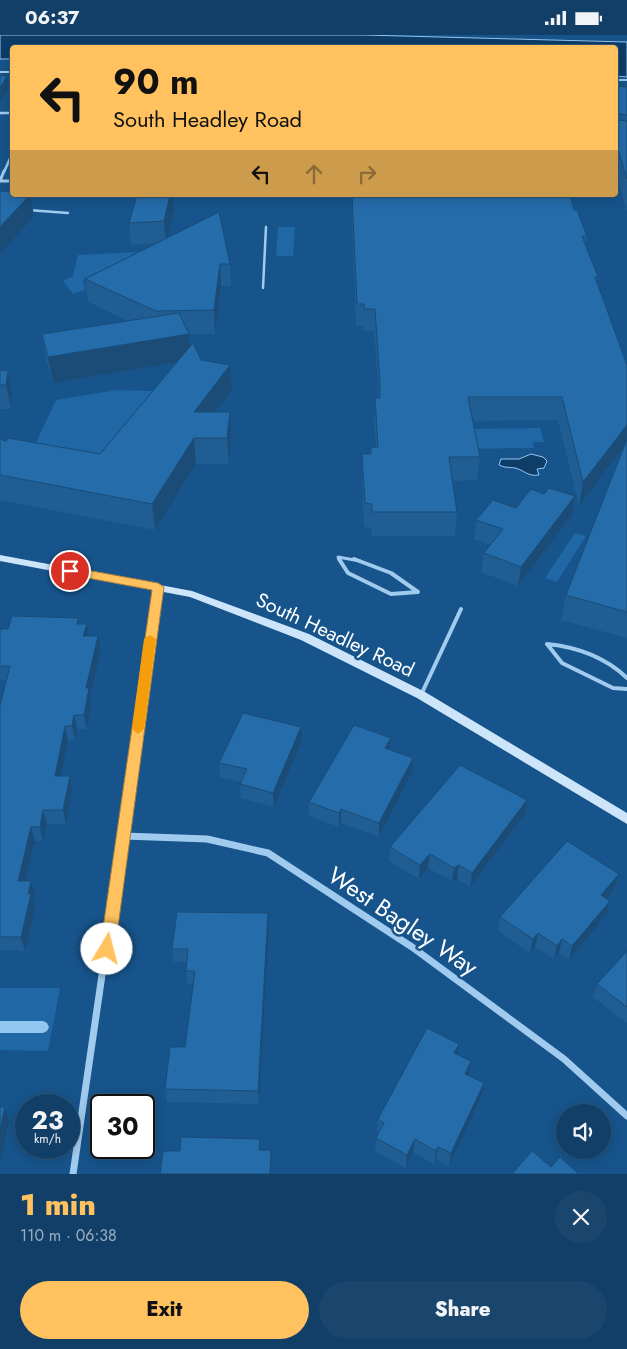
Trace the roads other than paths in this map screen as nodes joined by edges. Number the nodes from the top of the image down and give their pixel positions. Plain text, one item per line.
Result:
1 (10, 158) edge
2 (0, 181) edge
3 (20, 209) edge
4 (68, 213) dead end
5 (266, 227) dead end
6 (263, 288) dead end
7 (338, 557) joint
8 (0, 558) edge
9 (158, 587) junction
10 (461, 609) dead end
11 (627, 678) edge
12 (627, 689) edge
13 (420, 695) junction
14 (627, 819) edge
15 (124, 836) junction
16 (627, 1116) edge
17 (73, 1174) edge

1 - 2 street
3 - 4 lane
5 - 6 lane
7 - 7 lane
8 - 9 street, South Headley Road
9 - 13 street, South Headley Road
9 - 15 street
10 - 13 lane
11 - 12 lane
13 - 14 street, South Headley Road
15 - 16 street, West Bagley Way
15 - 17 street

